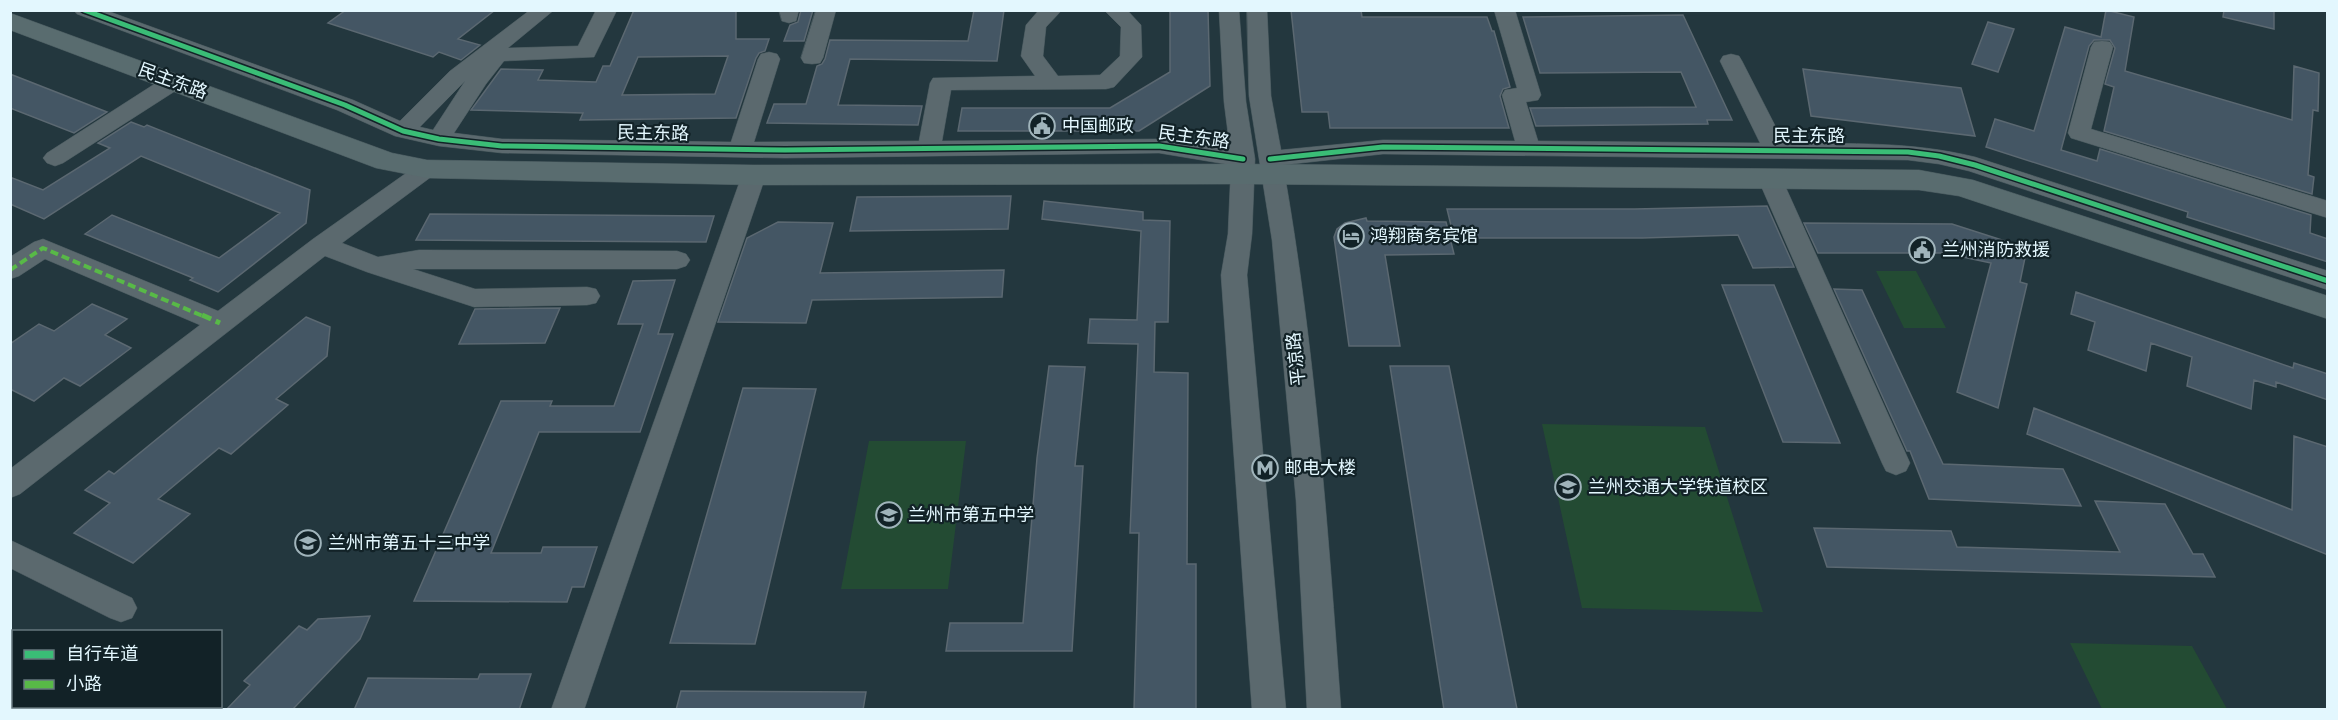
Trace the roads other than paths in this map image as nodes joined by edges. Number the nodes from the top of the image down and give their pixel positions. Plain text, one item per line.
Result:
1 (29, 10) edge
2 (84, 10) edge
3 (544, 10) edge
4 (607, 10) edge
5 (826, 10) edge
6 (1052, 10) edge
7 (1114, 10) edge
8 (1229, 10) edge
9 (1257, 10) edge
10 (1504, 10) edge
11 (10, 21) edge
12 (2102, 47) dead end
13 (812, 58) dead end
14 (769, 59) dead end
15 (1731, 61) dead end
16 (175, 81) junction
17 (1051, 82) junction
18 (334, 113) junction
19 (403, 130) junction
20 (439, 139) junction
21 (740, 149) junction
22 (929, 149) junction
23 (1529, 149) junction
24 (55, 158) dead end
25 (1773, 165) junction
26 (1258, 167) junction
27 (427, 169) junction
28 (754, 175) junction
29 (2328, 210) edge
30 (321, 245) junction
31 (677, 260) dead end
32 (376, 266) junction
33 (10, 270) edge
34 (2328, 281) edge
35 (2328, 295) edge
36 (587, 296) dead end
37 (2328, 308) edge
38 (220, 322) junction
39 (1896, 463) dead end
40 (10, 486) edge
41 (10, 553) edge
42 (121, 609) dead end
43 (567, 710) edge
44 (1269, 710) edge
45 (1324, 710) edge

1 - 18 main road, 民主东路
2 - 18 street, 民主东路
3 - 19 street
4 - 20 street
5 - 13 street
6 - 17 street
7 - 17 street
8 - 26 street, 平凉路
9 - 26 street, 平凉路
10 - 23 street
11 - 16 main road, 民主东路
12 - 29 street
14 - 21 street
15 - 25 street
16 - 24 street
16 - 27 main road, 民主东路
17 - 22 street
18 - 19 street, 民主东路
18 - 26 main road, 民主东路
19 - 20 street, 民主东路
20 - 21 street, 民主东路
21 - 22 street, 民主东路
22 - 26 street, 民主东路
23 - 25 street, 民主东路
23 - 26 street, 民主东路
25 - 26 main road, 民主东路
25 - 34 street, 民主东路
25 - 37 main road, 民主东路
25 - 39 street
26 - 28 main road, 民主东路
26 - 35 main road, 民主东路
26 - 44 street, 平凉路
26 - 45 street, 平凉路
27 - 28 main road, 民主东路
27 - 30 street
28 - 43 street
30 - 32 street
30 - 38 street
31 - 32 street
32 - 36 street
33 - 38 street
38 - 40 street
41 - 42 street

